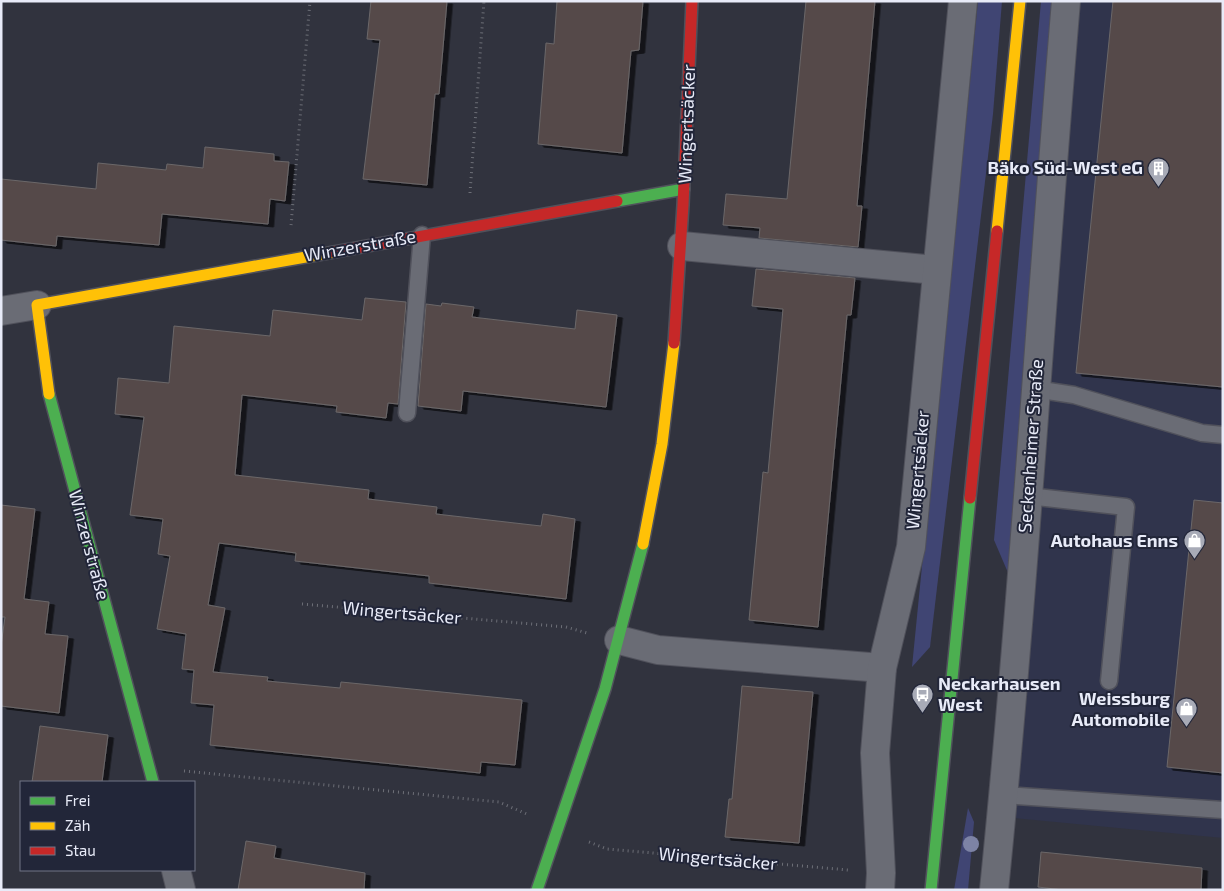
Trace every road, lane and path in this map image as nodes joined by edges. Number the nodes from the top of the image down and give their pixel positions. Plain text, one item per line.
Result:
1 (310, 1) edge
2 (484, 1) edge
3 (692, 1) edge
4 (962, 1) edge
5 (1020, 1) edge
6 (1066, 1) edge
7 (684, 189) junction
8 (467, 226) junction
9 (422, 235) junction
10 (682, 246) junction
11 (288, 259) junction
12 (936, 270) junction
13 (37, 305) junction
14 (1, 311) edge
15 (1034, 389) junction
16 (407, 413) dead end
17 (1223, 434) edge
18 (1028, 496) junction
19 (302, 604) dead end
20 (619, 640) junction
21 (882, 668) junction
22 (1109, 681) dead end
23 (149, 768) junction
24 (153, 781) edge
25 (1003, 795) junction
26 (1223, 810) edge
27 (560, 829) junction
28 (176, 871) edge
29 (880, 881) edge
30 (181, 890) edge
31 (537, 890) edge
32 (931, 890) edge
33 (994, 890) edge

1 - 11 path
2 - 8 path
3 - 7 street, Wingertsäcker
4 - 12 street, Wingertsäcker
5 - 32 street
6 - 15 street, Seckenheimer Straße
7 - 8 street, Winzerstraße
7 - 10 street, Wingertsäcker
8 - 9 street, Winzerstraße
9 - 11 street, Winzerstraße
9 - 16 lane
10 - 12 street
10 - 20 street, Wingertsäcker
11 - 13 street, Winzerstraße
12 - 21 street, Wingertsäcker
13 - 14 street, Winzerstraße
13 - 23 street, Winzerstraße
15 - 17 lane
15 - 18 street, Seckenheimer Straße
18 - 22 lane
18 - 25 street, Seckenheimer Straße
19 - 20 path, Wingertsäcker
20 - 21 street
20 - 27 street, Wingertsäcker
21 - 29 street, Wingertsäcker
23 - 24 street, Winzerstraße
23 - 27 path
25 - 26 lane
25 - 33 street, Seckenheimer Straße
27 - 29 path, Wingertsäcker
27 - 31 street, Wingertsäcker
28 - 30 street

